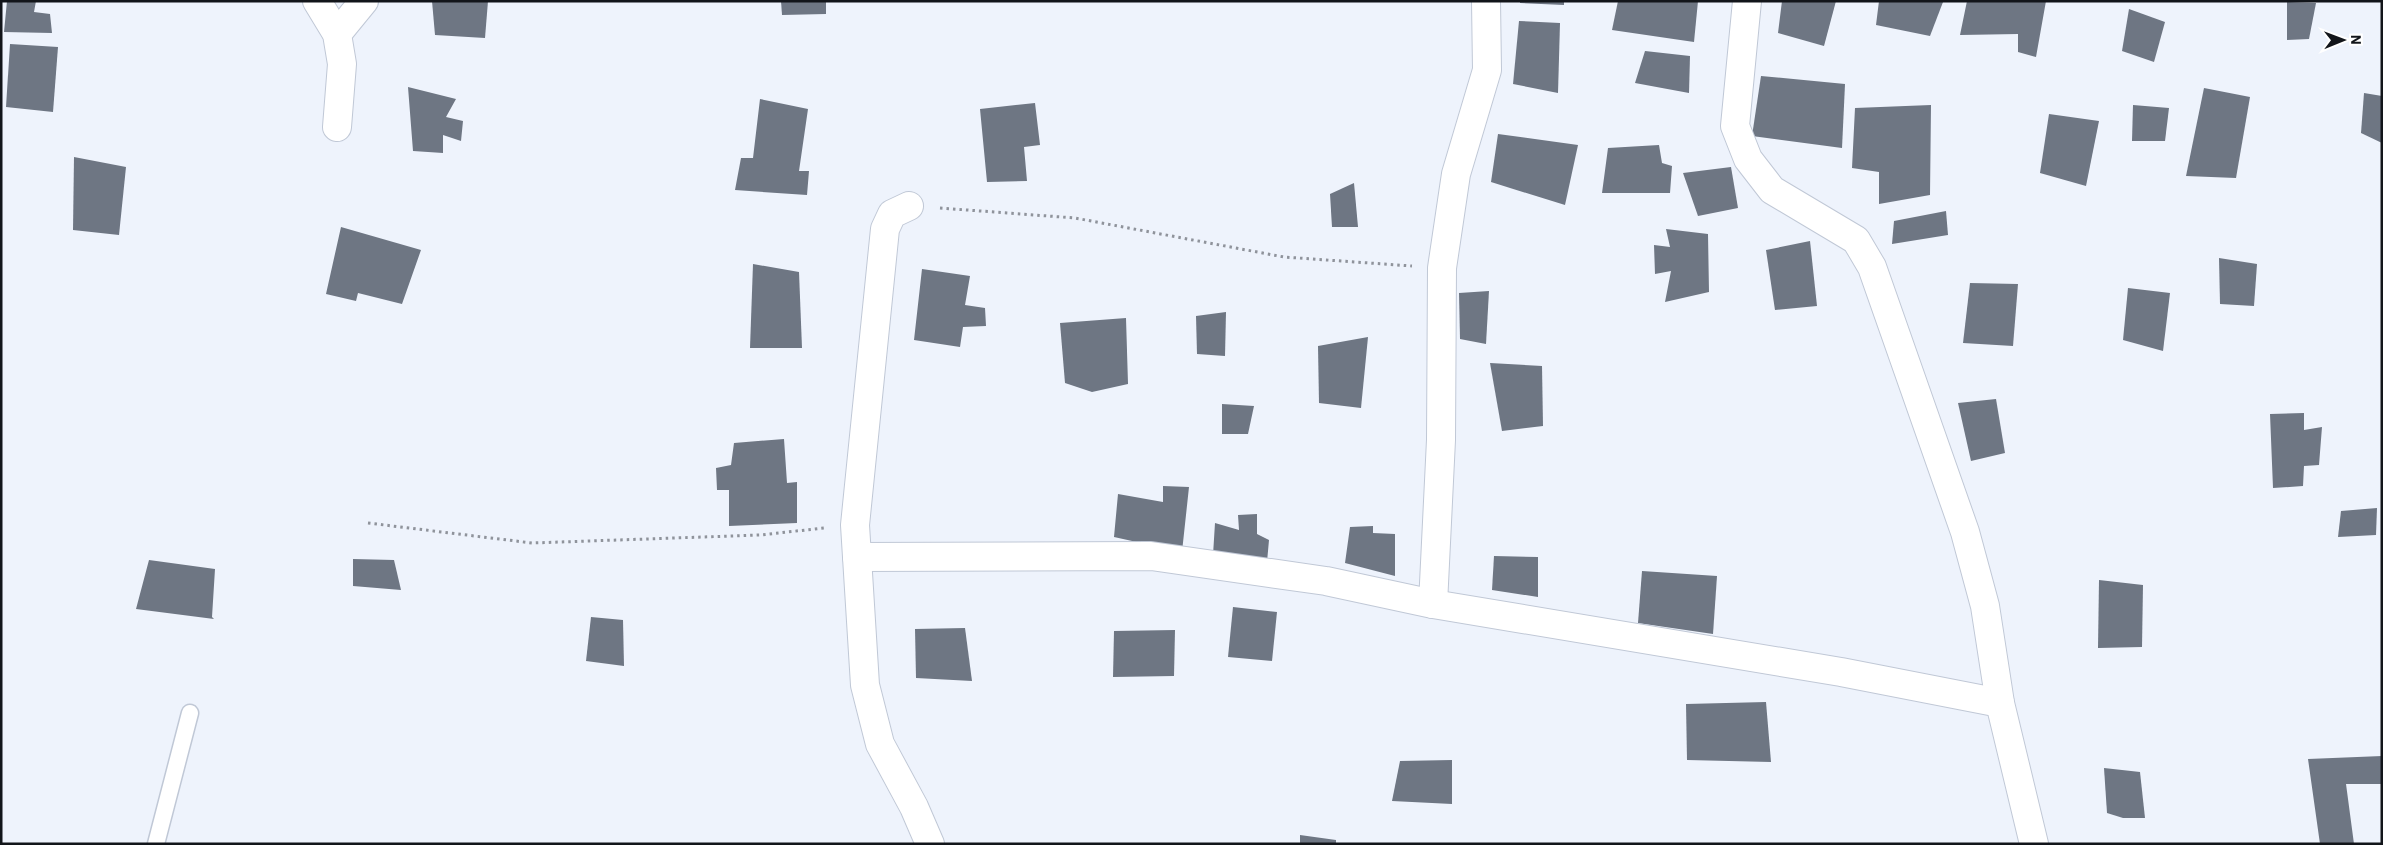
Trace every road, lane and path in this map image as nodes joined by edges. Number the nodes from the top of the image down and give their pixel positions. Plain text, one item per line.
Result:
1 (317, 1) edge
2 (364, 1) edge
3 (1486, 1) edge
4 (1747, 1) edge
5 (337, 34) junction
6 (337, 127) dead end
7 (909, 206) joint
8 (1442, 268) junction
9 (368, 522) dead end
10 (855, 525) junction
11 (857, 557) junction
12 (1433, 604) junction
13 (2000, 703) junction
14 (190, 713) dead end
15 (156, 844) edge
16 (930, 844) edge
17 (2034, 844) edge

1 - 5 street
2 - 5 street
3 - 8 street
4 - 13 street
5 - 6 street
7 - 8 path
7 - 10 street
8 - 12 street
9 - 10 path
10 - 11 street
11 - 12 street
11 - 16 street
12 - 13 street
13 - 17 street
14 - 15 lane

